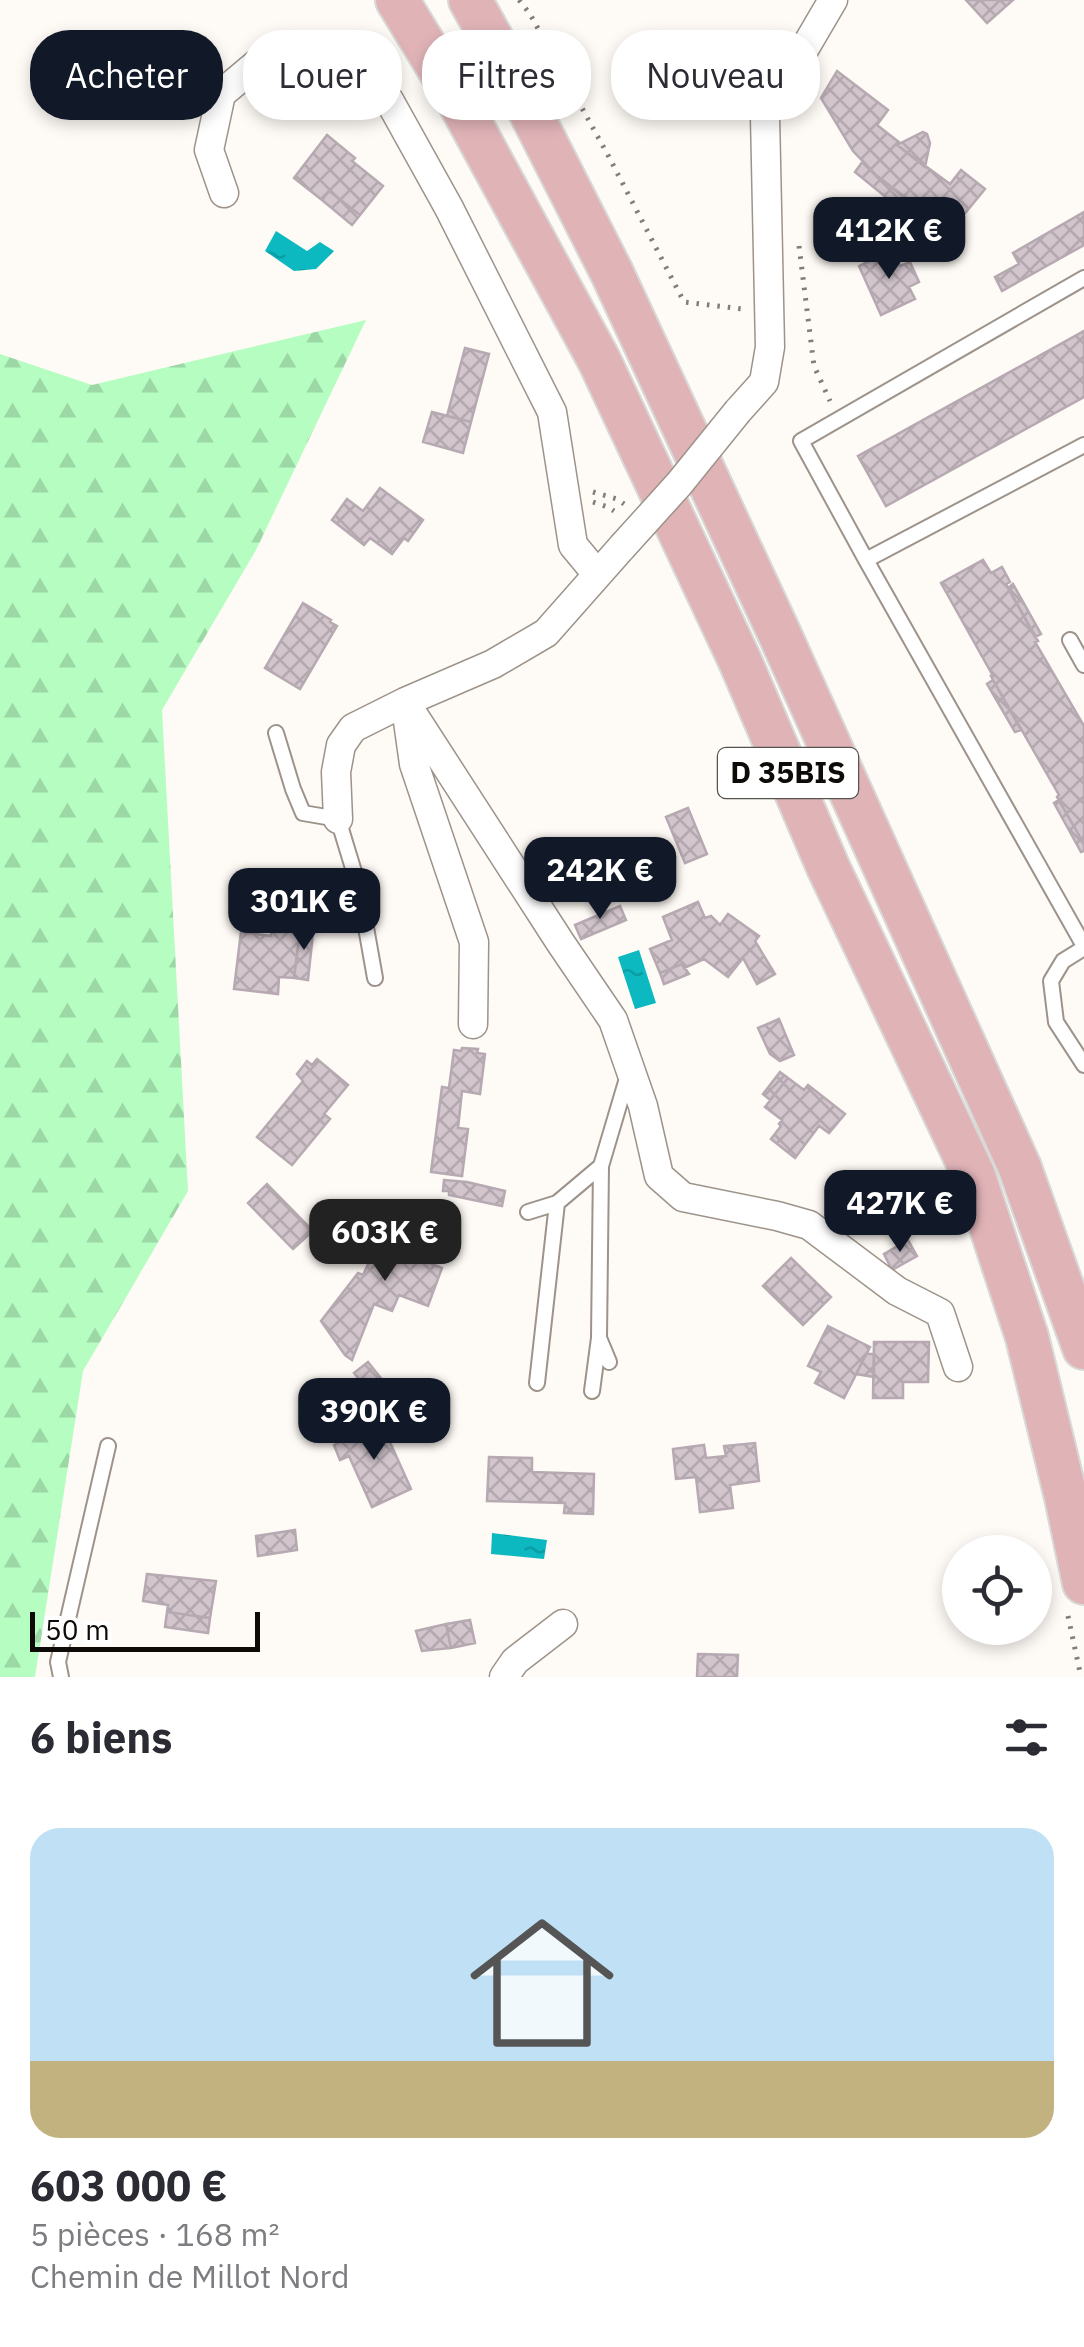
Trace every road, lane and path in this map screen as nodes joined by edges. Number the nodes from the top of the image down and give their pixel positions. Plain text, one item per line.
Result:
1 (397, 0) edge
2 (470, 0) edge
3 (520, 0) edge
4 (833, 0) edge
5 (224, 193) dead end
6 (1084, 278) edge
7 (749, 310) dead end
8 (814, 366) dead end
9 (822, 384) dead end
10 (1084, 446) edge
11 (608, 507) dead end
12 (628, 508) dead end
13 (866, 560) junction
14 (597, 574) junction
15 (1070, 640) dead end
16 (1084, 665) edge
17 (405, 702) junction
18 (276, 734) dead end
19 (338, 819) junction
20 (1084, 947) edge
21 (375, 978) dead end
22 (473, 1024) dead end
23 (1084, 1064) edge
24 (630, 1070) junction
25 (601, 1166) junction
26 (557, 1203) junction
27 (528, 1212) dead end
28 (599, 1338) junction
29 (1084, 1348) edge
30 (610, 1362) dead end
31 (958, 1367) dead end
32 (537, 1384) dead end
33 (592, 1391) dead end
34 (108, 1446) dead end
35 (1084, 1583) edge
36 (563, 1624) dead end
37 (61, 1677) edge
38 (504, 1677) edge

1 - 35 main road, D 35BIS
2 - 29 main road, D 35BIS
3 - 7 path
4 - 14 street, bridge
5 - 14 street
6 - 13 lane
8 - 9 path
10 - 13 lane
11 - 12 path
13 - 20 lane
14 - 17 street
15 - 16 lane
17 - 19 street
17 - 22 street
17 - 24 street
18 - 19 lane
19 - 21 lane
20 - 23 lane
24 - 25 lane
24 - 31 street
25 - 26 lane
25 - 28 lane
26 - 27 lane
26 - 32 lane
28 - 30 lane
28 - 33 lane
34 - 37 lane
36 - 38 street

